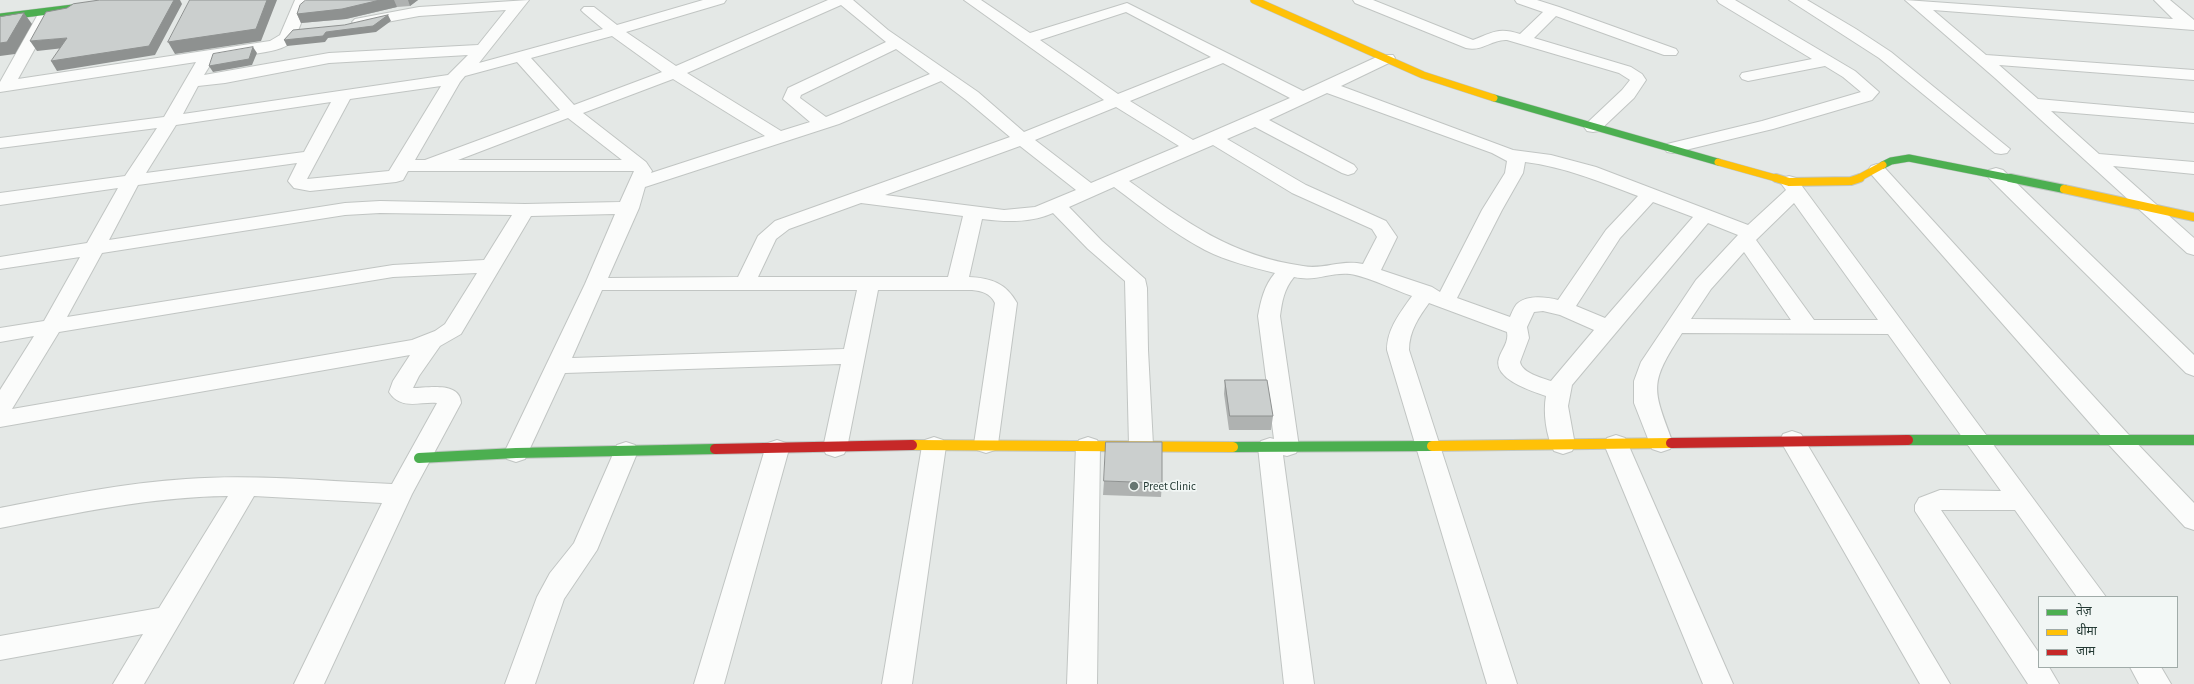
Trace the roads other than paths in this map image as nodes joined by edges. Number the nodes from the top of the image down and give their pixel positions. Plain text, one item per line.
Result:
1 (87, 0) edge
2 (138, 0) edge
3 (302, 0) edge
4 (719, 0) edge
5 (840, 0) edge
6 (844, 0) edge
7 (971, 0) edge
8 (1111, 0) edge
9 (1254, 0) edge
10 (1360, 0) edge
11 (1522, 0) edge
12 (1724, 0) edge
13 (1796, 0) edge
14 (2161, 0) edge
15 (1915, 2) edge
16 (521, 3) edge
17 (693, 3) edge
18 (1127, 6) junction
19 (589, 10) dead end
20 (1554, 10) junction
21 (0, 11) edge
22 (48, 12) junction
23 (0, 17) edge
24 (346, 25) edge
25 (2190, 25) edge
26 (614, 31) junction
27 (292, 34) junction
28 (1028, 39) junction
29 (1523, 40) junction
30 (897, 43) junction
31 (483, 49) junction
32 (1670, 52) dead end
33 (208, 55) junction
34 (520, 56) junction
35 (1224, 57) junction
36 (1387, 58) junction
37 (1982, 59) junction
38 (1827, 61) junction
39 (287, 66) junction
40 (674, 73) junction
41 (942, 75) junction
42 (2194, 75) edge
43 (457, 76) junction
44 (1748, 76) dead end
45 (191, 82) junction
46 (1325, 86) junction
47 (3, 87) edge
48 (343, 96) junction
49 (1301, 97) junction
50 (1116, 100) junction
51 (2033, 104) junction
52 (571, 112) junction
53 (2194, 118) edge
54 (1256, 120) junction
55 (170, 121) junction
56 (823, 123) junction
57 (1593, 127) junction
58 (778, 137) junction
59 (1214, 138) junction
60 (1022, 139) junction
61 (0, 143) edge
62 (1192, 147) junction
63 (1673, 148) junction
64 (2001, 149) dead end
65 (1512, 155) junction
66 (311, 156) junction
67 (2094, 159) junction
68 (430, 164) junction
69 (2194, 168) edge
70 (399, 170) junction
71 (1348, 170) dead end
72 (1877, 170) junction
73 (640, 174) junction
74 (1996, 174) junction
75 (132, 180) junction
76 (1116, 180) junction
77 (1793, 186) junction
78 (1089, 191) junction
79 (1650, 194) junction
80 (859, 197) junction
81 (0, 199) edge
82 (2144, 205) junction
83 (1056, 206) junction
84 (380, 207) junction
85 (629, 208) junction
86 (525, 210) junction
87 (974, 213) junction
88 (1705, 215) junction
89 (2194, 217) edge
90 (1748, 236) junction
91 (94, 249) junction
92 (2194, 249) edge
93 (0, 263) edge
94 (491, 266) junction
95 (1289, 270) junction
96 (1369, 273) junction
97 (745, 283) junction
98 (869, 283) junction
99 (957, 283) junction
100 (595, 284) junction
101 (1425, 292) junction
102 (1446, 300) junction
103 (1563, 309) junction
104 (1677, 326) junction
105 (1807, 326) junction
106 (51, 327) junction
107 (1516, 327) junction
108 (1896, 327) junction
109 (1606, 328) junction
110 (0, 335) edge
111 (431, 342) junction
112 (853, 356) junction
113 (557, 366) junction
114 (2194, 368) edge
115 (1558, 391) junction
116 (0, 410) edge
117 (0, 419) edge
118 (1792, 440) junction
119 (1977, 440) junction
120 (2119, 440) junction
121 (2194, 440) edge
122 (1661, 443) junction
123 (986, 444) junction
124 (1616, 444) junction
125 (1141, 445) junction
126 (1562, 445) junction
127 (934, 446) junction
128 (1088, 446) junction
129 (1429, 446) junction
130 (1279, 447) junction
131 (835, 448) junction
132 (777, 449) junction
133 (626, 451) junction
134 (516, 453) junction
135 (419, 458) junction
136 (247, 487) junction
137 (399, 494) junction
138 (2022, 501) junction
139 (0, 518) edge
140 (2194, 520) edge
141 (2091, 596) edge
142 (167, 618) junction
143 (0, 648) edge
144 (2145, 668) edge
145 (128, 684) edge
146 (309, 684) edge
147 (520, 684) edge
148 (709, 684) edge
149 (897, 684) edge
150 (1082, 684) edge
151 (1299, 684) edge
152 (1502, 684) edge
153 (1718, 684) edge
154 (1935, 684) edge
155 (2044, 684) edge
156 (2156, 684) edge

1 - 21 street
2 - 22 street
3 - 27 street
4 - 17 street
5 - 40 street
6 - 30 street
7 - 28 street
8 - 18 street
9 - 36 street
10 - 29 street
11 - 20 street
12 - 38 street
13 - 64 street
14 - 25 street
15 - 25 street
15 - 37 street
16 - 24 street
16 - 31 street
17 - 26 street
18 - 28 street
18 - 35 street
19 - 26 street
20 - 29 street
20 - 32 street
22 - 23 street
22 - 47 street
26 - 34 street
26 - 40 street
27 - 33 street
27 - 39 street
28 - 50 street
29 - 57 street
30 - 41 street
30 - 56 street
31 - 39 street
31 - 43 street
33 - 45 street
33 - 47 street
34 - 43 street
34 - 52 street
35 - 49 street
35 - 50 street
36 - 46 street
36 - 57 street
37 - 42 street
37 - 51 street
38 - 44 street
38 - 63 street
39 - 45 street
40 - 52 street
40 - 58 street
41 - 56 street
41 - 60 street
43 - 48 street
43 - 70 street
45 - 55 street
46 - 49 street
46 - 65 street
48 - 55 street
48 - 66 street
49 - 54 street
50 - 60 street
50 - 62 street
51 - 53 street
51 - 67 street
52 - 68 street
52 - 73 street
54 - 59 street
54 - 71 street
55 - 61 street
55 - 75 street
56 - 58 street
57 - 63 street
58 - 73 street
59 - 62 street
59 - 96 street
60 - 78 street
60 - 80 street
62 - 76 street
63 - 77 street
65 - 79 street
65 - 102 street
66 - 70 street
66 - 75 street
67 - 69 street
67 - 82 street
68 - 70 street
68 - 73 street
70 - 84 street
72 - 74 street
72 - 77 street
72 - 120 street
73 - 85 street
74 - 82 street
74 - 114 street
75 - 81 street
75 - 91 street
76 - 78 street
76 - 95 street
77 - 90 street
77 - 108 street
78 - 83 street
79 - 88 street
79 - 103 street
80 - 87 street
80 - 97 street
82 - 89 street
82 - 92 street
83 - 87 street
83 - 125 street
84 - 86 street
84 - 91 street
85 - 86 street
85 - 100 street
86 - 94 street
87 - 99 street
88 - 90 street
88 - 109 street
90 - 104 street
90 - 105 street
91 - 93 street
91 - 106 street
94 - 106 street
94 - 111 street
95 - 96 street
95 - 130 street
96 - 101 street
97 - 98 street
97 - 100 street
98 - 99 street
98 - 112 street
99 - 123 street
100 - 113 street
101 - 102 street
101 - 129 street
102 - 107 street
103 - 107 street
103 - 109 street
104 - 105 street
104 - 122 street
105 - 108 street
106 - 110 street
106 - 116 street
107 - 115 street
108 - 119 street
109 - 115 street
111 - 117 street
111 - 135 street
112 - 113 street
112 - 131 street
113 - 134 street
115 - 126 street
118 - 119 street
118 - 122 street
118 - 154 street
119 - 120 street
119 - 138 street
120 - 121 street
120 - 140 street
122 - 124 street
123 - 127 street
123 - 128 street
124 - 126 street
124 - 153 street
125 - 128 street
125 - 130 street
126 - 129 street
127 - 131 street
127 - 149 street
128 - 150 street
129 - 130 street
129 - 152 street
130 - 151 street
131 - 132 street
132 - 133 street
132 - 148 street
133 - 134 street
133 - 147 street
134 - 135 street
135 - 137 street
136 - 137 street
136 - 139 street
136 - 142 street
137 - 146 street
138 - 141 street
138 - 155 street
142 - 143 street
142 - 145 street
144 - 156 street

